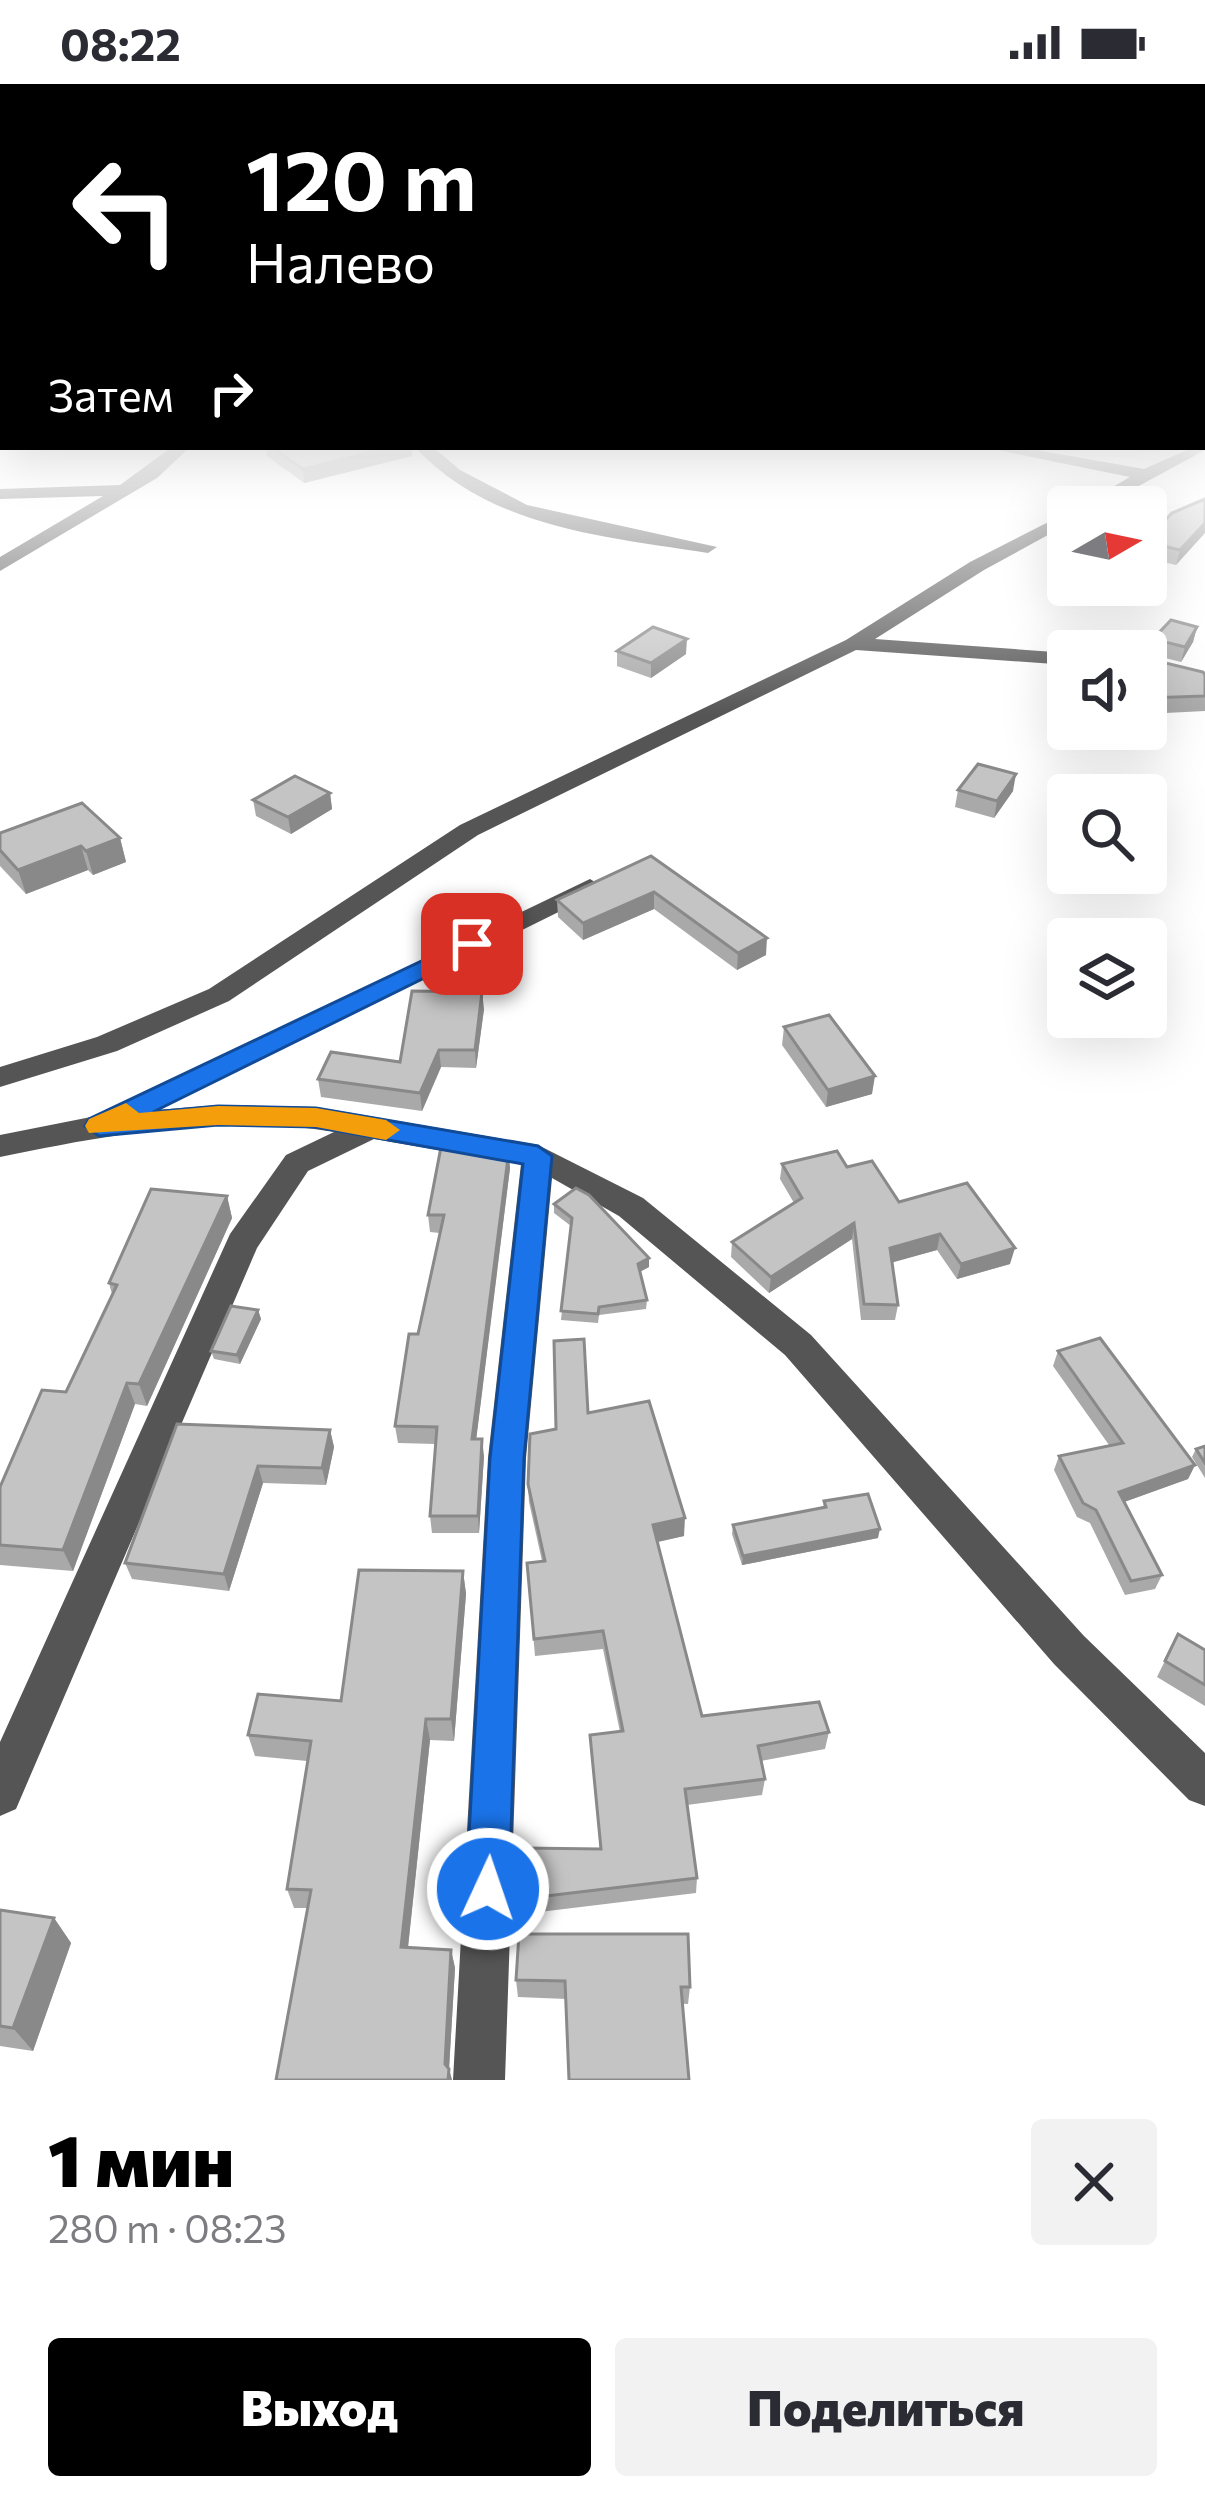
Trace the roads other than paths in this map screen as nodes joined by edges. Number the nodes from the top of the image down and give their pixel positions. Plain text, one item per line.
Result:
1 (60, 528) edge
2 (589, 528) edge
3 (1047, 528) edge
4 (708, 547) dead end
5 (0, 565) edge
6 (854, 644) junction
7 (1047, 657) edge
8 (596, 884) edge
9 (0, 1077) edge
10 (99, 1126) junction
11 (369, 1128) junction
12 (0, 1146) edge
13 (538, 1156) junction
14 (1205, 1784) edge
15 (0, 1793) edge
16 (478, 2080) edge

1 - 5 street
2 - 4 street
3 - 6 street
6 - 7 street
6 - 9 street
8 - 10 street
10 - 11 street
10 - 12 street
11 - 13 street
11 - 15 street
13 - 14 street
13 - 16 street

